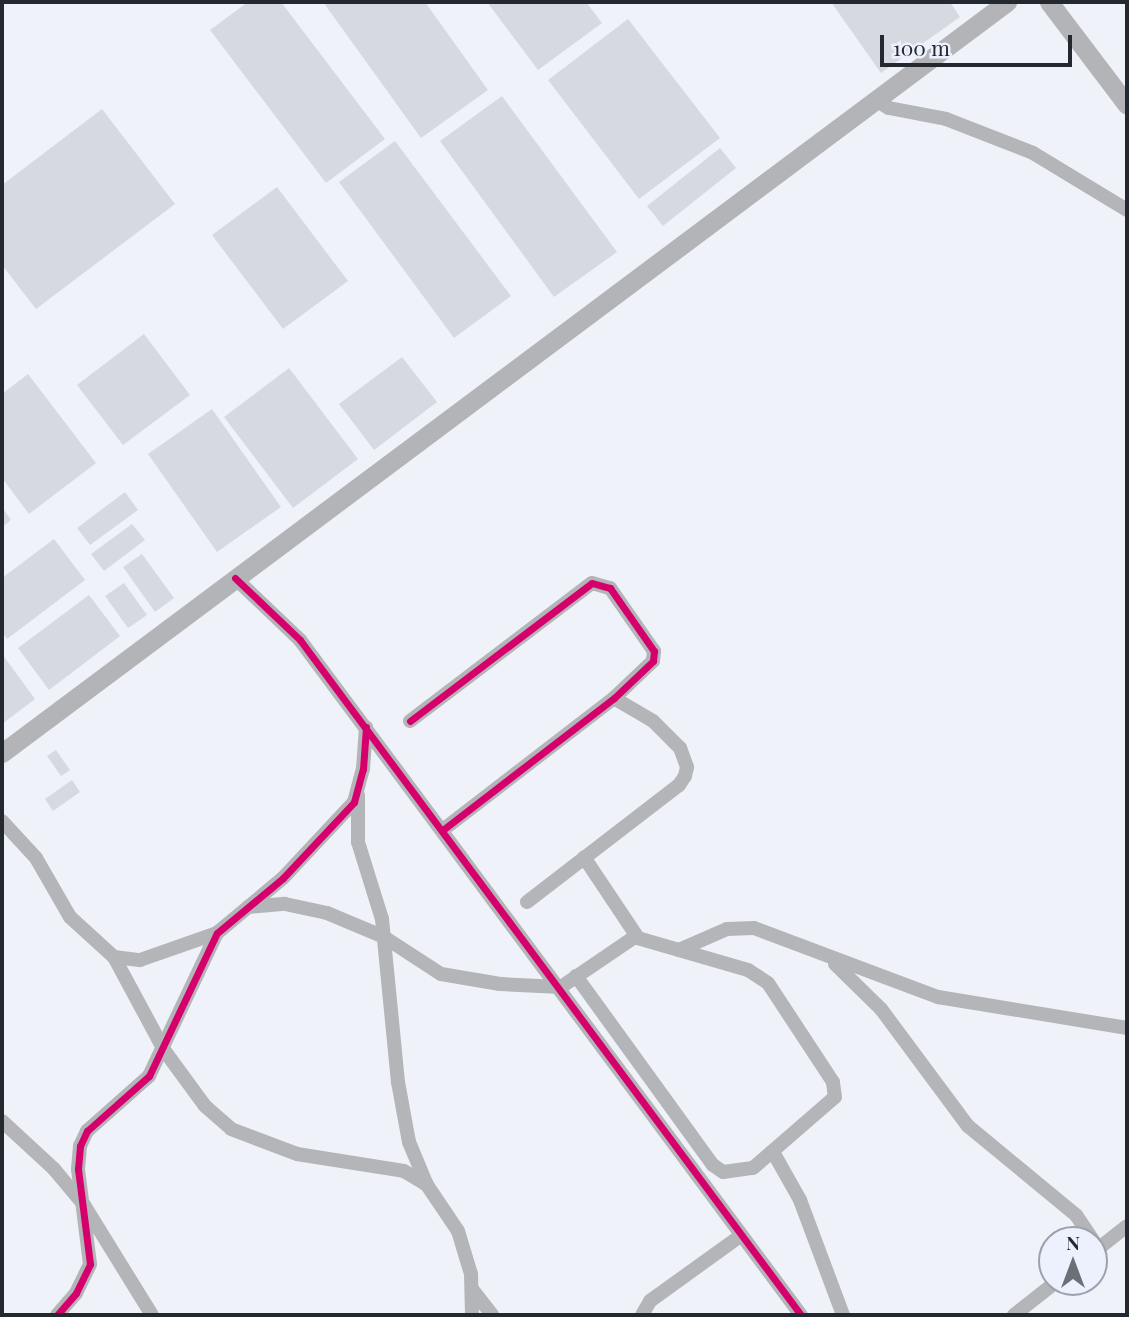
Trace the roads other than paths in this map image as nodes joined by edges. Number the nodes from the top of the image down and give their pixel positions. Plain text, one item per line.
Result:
1 (1007, 2) edge
2 (1049, 2) edge
3 (876, 100) junction
4 (1127, 105) edge
5 (1127, 210) edge
6 (235, 578) junction
7 (614, 698) junction
8 (410, 721) dead end
9 (366, 727) junction
10 (2, 753) edge
11 (358, 794) junction
12 (2, 821) edge
13 (444, 829) junction
14 (584, 856) junction
15 (527, 902) dead end
16 (248, 907) junction
17 (217, 933) junction
18 (636, 936) junction
19 (384, 937) junction
20 (680, 950) junction
21 (827, 956) junction
22 (114, 957) junction
23 (576, 976) junction
24 (561, 986) junction
25 (1127, 1028) edge
26 (164, 1050) junction
27 (2, 1121) edge
28 (773, 1152) junction
29 (427, 1185) junction
30 (84, 1205) junction
31 (1082, 1226) edge
32 (1127, 1226) edge
33 (740, 1236) junction
34 (1108, 1241) edge
35 (472, 1289) junction
36 (1038, 1296) edge
37 (57, 1315) edge
38 (152, 1315) edge
39 (472, 1315) edge
40 (492, 1315) edge
41 (642, 1315) edge
42 (801, 1315) edge
43 (843, 1315) edge
44 (1014, 1315) edge

1 - 3 main road
2 - 4 main road
3 - 5 street
3 - 6 main road
6 - 9 street
6 - 10 main road
7 - 8 street
7 - 13 street
7 - 14 street
9 - 11 street
9 - 13 street
11 - 16 street
11 - 19 street
12 - 22 street
13 - 24 street
14 - 15 street
14 - 18 street
16 - 17 street
16 - 19 street
17 - 22 street
17 - 26 street
18 - 20 street
18 - 23 street
19 - 24 street
19 - 29 street
20 - 21 street
20 - 28 street
21 - 25 street
21 - 31 street
22 - 26 street
23 - 24 street
23 - 28 street
24 - 33 street
26 - 29 street
26 - 30 street
27 - 30 street
28 - 43 street
29 - 35 street
30 - 37 street
30 - 38 street
32 - 34 street
33 - 41 street
33 - 42 street
35 - 39 street
35 - 40 street
36 - 44 street

